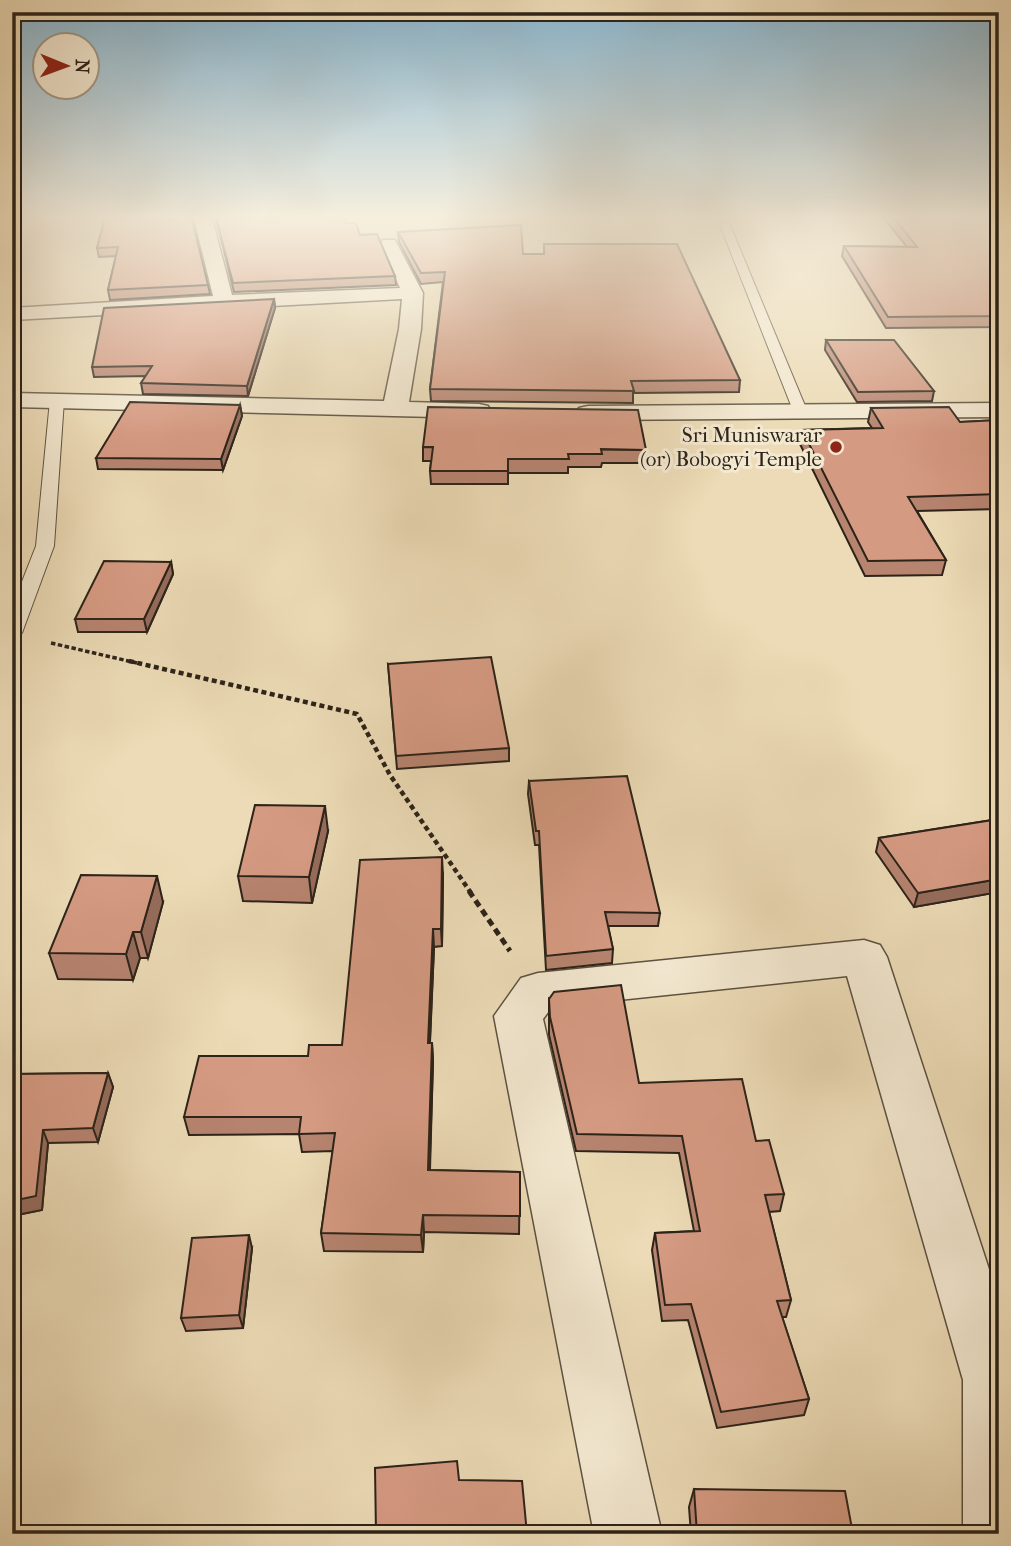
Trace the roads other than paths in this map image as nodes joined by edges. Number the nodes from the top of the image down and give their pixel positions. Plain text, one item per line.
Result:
1 (221, 290) edge
2 (412, 290) edge
3 (752, 290) edge
4 (413, 293) junction
5 (224, 301) junction
6 (12, 314) edge
7 (12, 400) edge
8 (57, 400) junction
9 (999, 410) edge
10 (395, 411) junction
11 (507, 412) edge
12 (562, 412) edge
13 (801, 413) junction
14 (12, 633) edge
15 (628, 1534) edge
16 (997, 1534) edge

1 - 5 street
2 - 4 street
3 - 13 lane
4 - 5 street
4 - 10 street
5 - 6 street
7 - 8 street
8 - 10 street
8 - 14 lane
9 - 13 street
10 - 11 street
12 - 13 street
15 - 16 street

